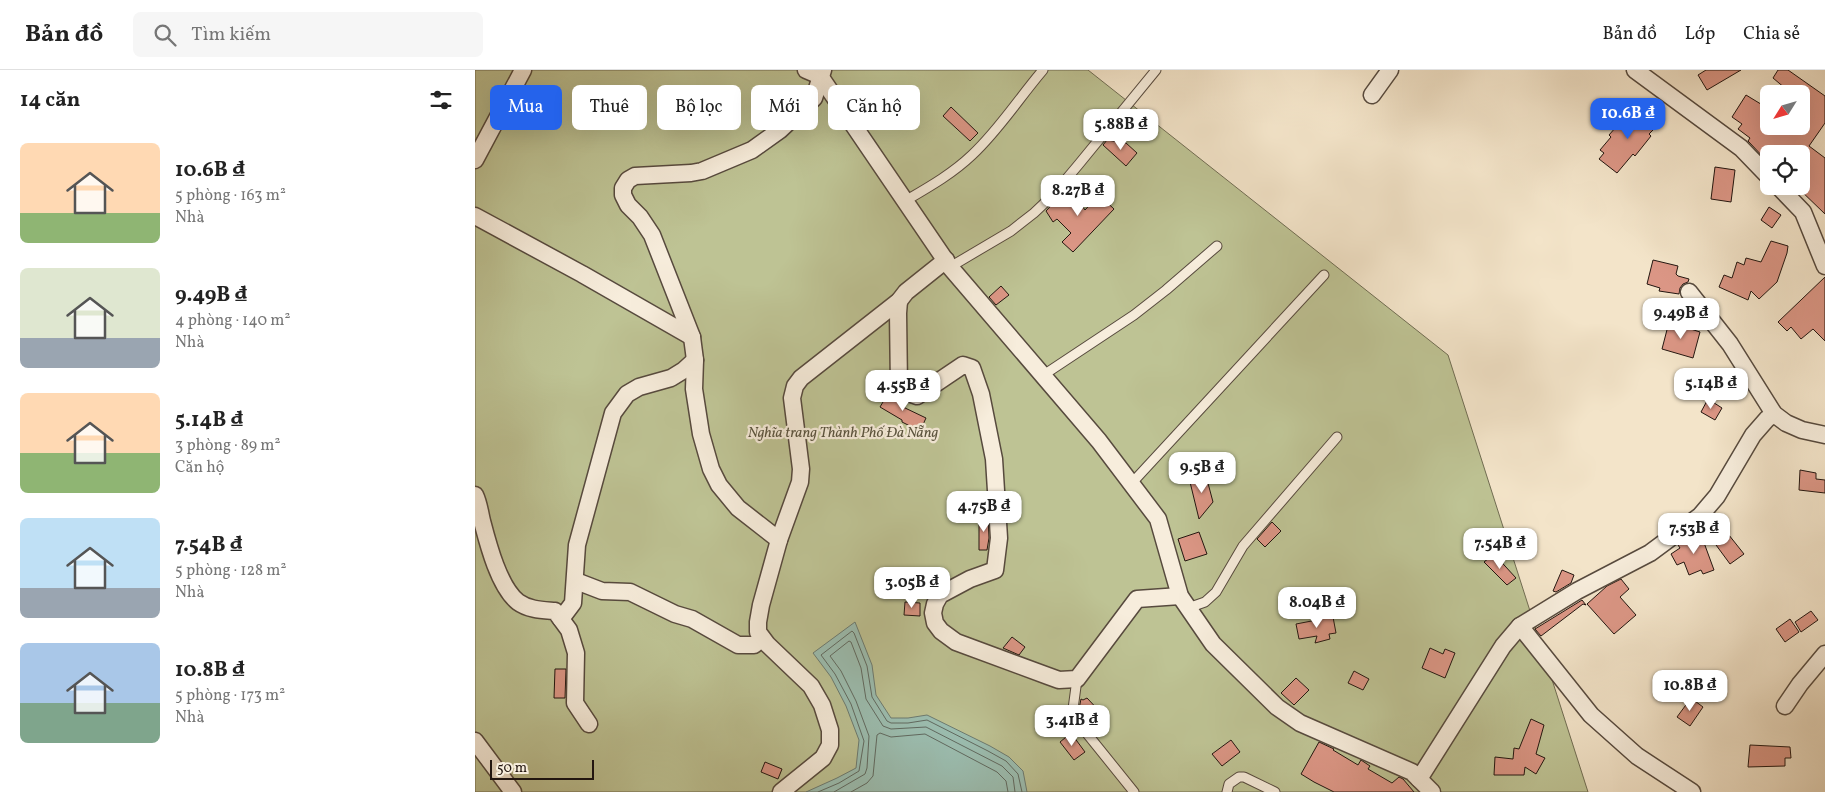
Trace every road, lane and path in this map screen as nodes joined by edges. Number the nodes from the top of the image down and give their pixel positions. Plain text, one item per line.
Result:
1 (523, 70) edge
2 (1043, 70) edge
3 (1156, 70) edge
4 (1390, 70) edge
5 (1635, 70) edge
6 (817, 72) edge
7 (1372, 95) dead end
8 (475, 160) edge
9 (1760, 168) edge
10 (1787, 195) edge
11 (905, 201) junction
12 (475, 216) edge
13 (1217, 246) dead end
14 (948, 264) junction
15 (1825, 266) edge
16 (1324, 275) dead end
17 (1689, 292) dead end
18 (899, 301) junction
19 (692, 337) junction
20 (695, 360) junction
21 (1042, 376) junction
22 (1774, 414) junction
23 (1825, 435) edge
24 (1337, 437) dead end
25 (1131, 484) junction
26 (475, 496) edge
27 (779, 540) junction
28 (576, 581) junction
29 (1184, 602) junction
30 (561, 619) junction
31 (1520, 626) junction
32 (763, 638) junction
33 (1825, 654) edge
34 (1077, 679) junction
35 (1785, 706) dead end
36 (589, 724) dead end
37 (475, 741) edge
38 (1419, 779) junction
39 (513, 792) edge
40 (781, 792) edge
41 (1134, 792) edge
42 (1227, 792) edge
43 (1275, 792) edge
44 (1432, 792) edge
45 (1692, 792) edge

1 - 8 street
2 - 11 lane
3 - 14 lane
4 - 7 street
5 - 9 street
6 - 11 street
6 - 19 street
10 - 15 street
11 - 14 street
12 - 19 street
13 - 21 lane
14 - 18 street
14 - 21 street
16 - 25 lane
17 - 22 street
18 - 27 street
18 - 34 street
19 - 20 street
20 - 27 street
20 - 28 street
21 - 25 street
22 - 23 street
22 - 31 street
24 - 29 lane
25 - 29 street
26 - 30 street
27 - 32 street
28 - 30 street
28 - 32 street
29 - 34 street
29 - 38 street
30 - 36 street
31 - 38 street
31 - 45 street
32 - 40 street
33 - 35 street
34 - 41 lane
37 - 39 street
38 - 44 street
42 - 43 lane

